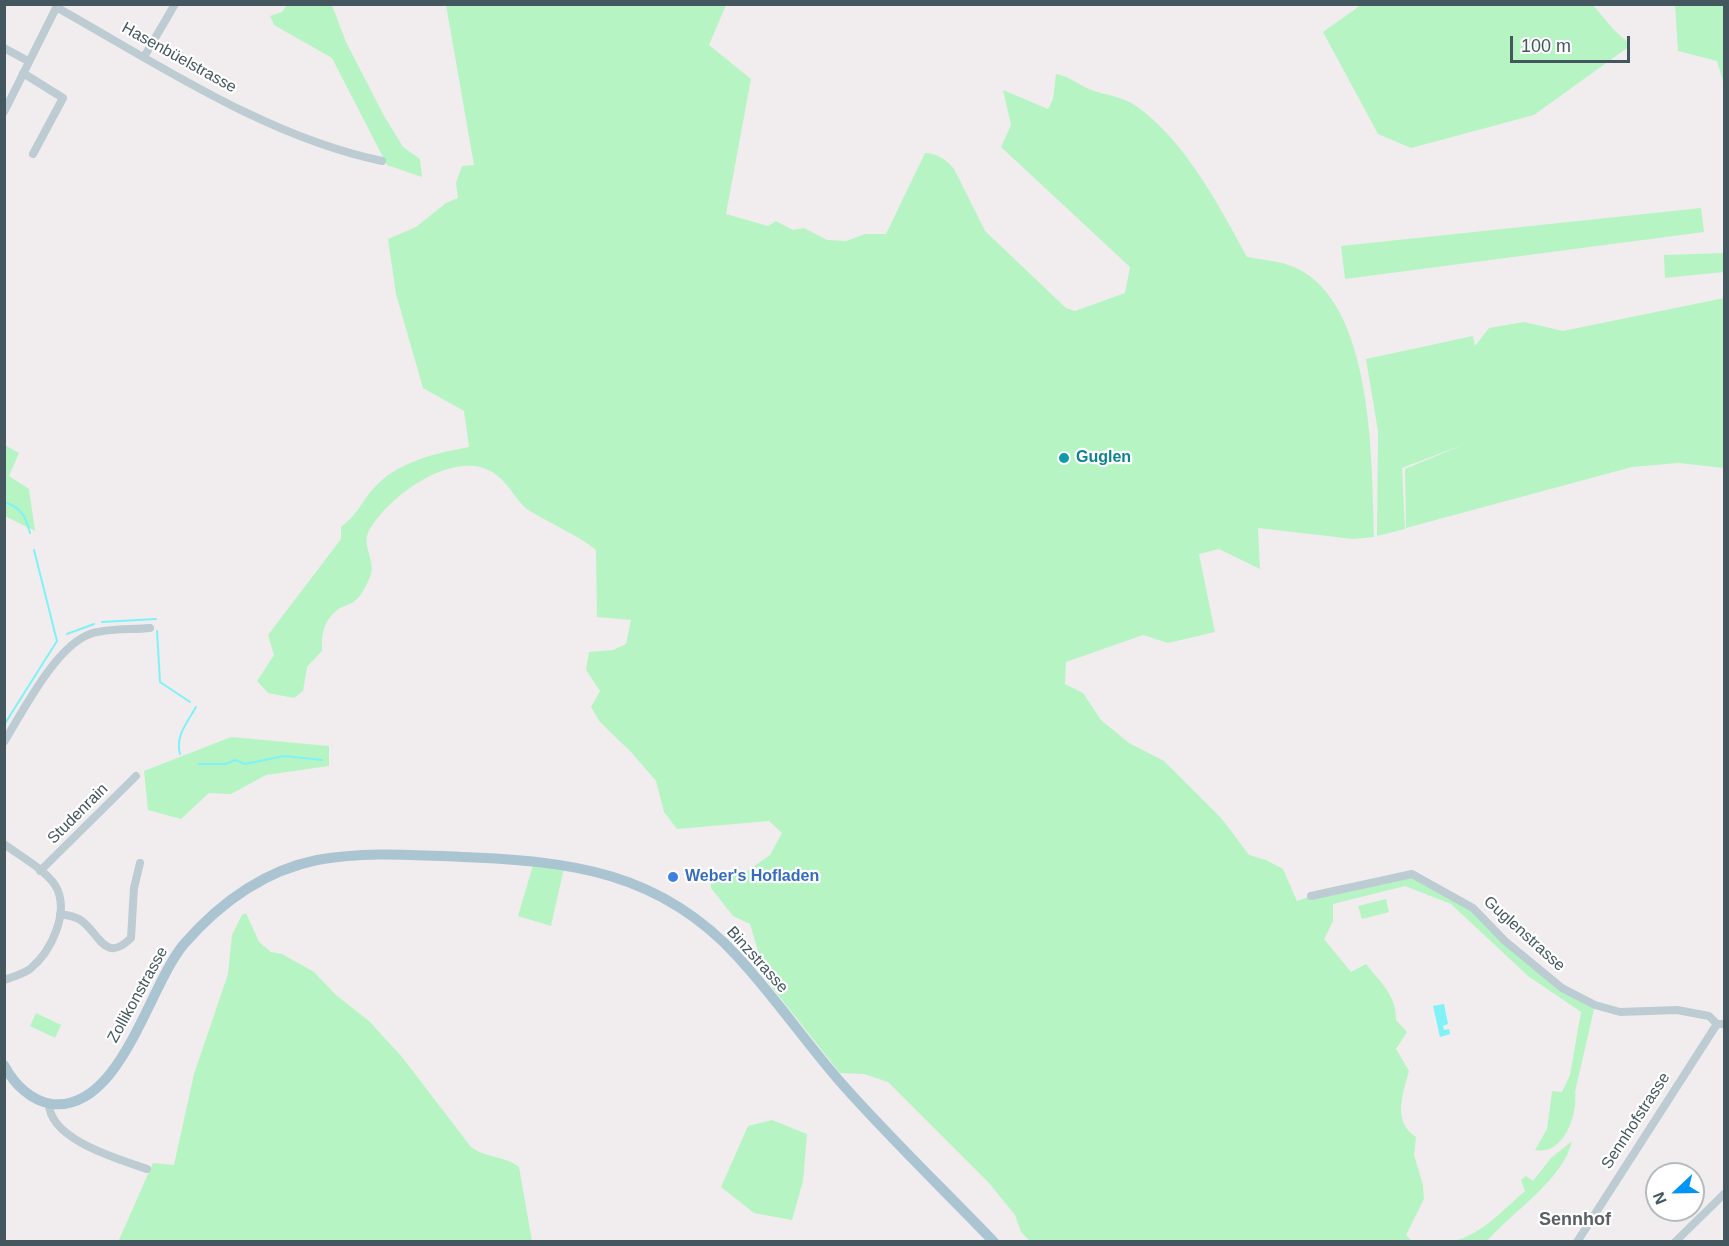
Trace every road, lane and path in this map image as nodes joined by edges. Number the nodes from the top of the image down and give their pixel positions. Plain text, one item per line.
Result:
1 (175, 4) edge
2 (57, 6) edge
3 (4, 48) edge
4 (144, 57) junction
5 (28, 61) junction
6 (23, 73) junction
7 (4, 112) edge
8 (33, 154) dead end
9 (382, 161) dead end
10 (150, 628) dead end
11 (4, 742) edge
12 (136, 776) dead end
13 (4, 844) edge
14 (413, 855) joint
15 (140, 863) dead end
16 (39, 871) junction
17 (1311, 896) dead end
18 (60, 914) junction
19 (4, 980) edge
20 (1721, 1024) edge
21 (4, 1065) edge
22 (49, 1103) junction
23 (147, 1169) dead end
24 (1725, 1194) edge
25 (994, 1242) edge
26 (1577, 1242) edge
27 (1675, 1242) edge

1 - 4 street
2 - 4 street, Hasenbüelstrasse
2 - 5 street
3 - 5 street
4 - 9 street, Hasenbüelstrasse
5 - 6 street
6 - 7 street
6 - 8 street
10 - 11 street
12 - 16 street, Studenrain
13 - 16 street
14 - 22 main road, Zollikonstrasse
14 - 25 main road, Binzstrasse
15 - 18 street
16 - 18 street
17 - 20 street, Guglenstrasse
18 - 19 street
20 - 26 street, Sennhofstrasse
21 - 22 main road
22 - 23 street
24 - 27 street

